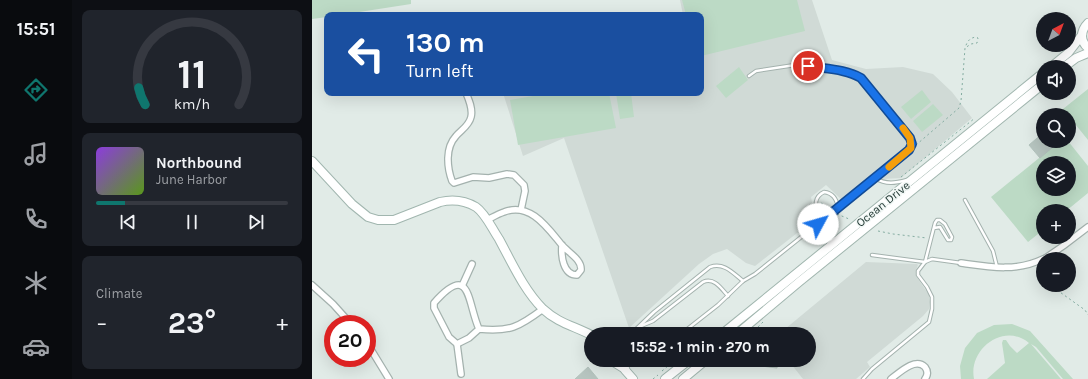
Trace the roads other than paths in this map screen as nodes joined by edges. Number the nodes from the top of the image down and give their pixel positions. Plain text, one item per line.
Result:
1 (1088, 23) edge
2 (1082, 35) junction
3 (1088, 48) edge
4 (1088, 53) edge
5 (1060, 60) edge
6 (1073, 60) edge
7 (749, 76) dead end
8 (1036, 79) edge
9 (1036, 90) edge
10 (467, 96) edge
11 (312, 161) edge
12 (875, 178) junction
13 (915, 178) junction
14 (965, 200) dead end
15 (838, 208) junction
16 (521, 210) junction
17 (488, 220) junction
18 (818, 224) junction
19 (1088, 227) edge
20 (934, 228) junction
21 (562, 245) junction
22 (1055, 252) edge
23 (872, 255) dead end
24 (925, 262) junction
25 (961, 263) joint
26 (1036, 263) edge
27 (472, 264) dead end
28 (997, 268) junction
29 (743, 281) junction
30 (312, 285) edge
31 (462, 286) junction
32 (728, 296) junction
33 (544, 310) junction
34 (343, 315) edge
35 (572, 327) junction
36 (638, 327) joint
37 (690, 327) edge
38 (731, 327) edge
39 (745, 327) edge
40 (479, 329) junction
41 (584, 332) edge
42 (584, 336) edge
43 (457, 344) junction
44 (376, 358) edge
45 (621, 367) edge
46 (624, 367) edge
47 (680, 367) edge
48 (698, 367) edge
49 (625, 370) junction
50 (461, 374) dead end
51 (389, 379) edge
52 (633, 379) edge
53 (665, 379) edge
54 (683, 379) edge
55 (863, 379) edge
56 (891, 379) edge
57 (925, 379) edge

1 - 2 main road
2 - 3 main road
2 - 5 main road
4 - 6 main road
7 - 12 lane
8 - 13 main road, Ocean Drive
9 - 39 main road, Ocean Drive
10 - 16 street
11 - 17 main road
12 - 13 lane
12 - 15 lane
13 - 38 main road, Ocean Drive
14 - 28 lane
15 - 18 lane
15 - 18 lane
16 - 17 street
16 - 21 street
17 - 33 main road
18 - 29 lane
19 - 22 street
20 - 20 lane
20 - 24 lane
21 - 21 street
23 - 24 lane
24 - 25 lane
24 - 55 lane
25 - 28 street
26 - 28 street
27 - 31 street
29 - 32 lane
29 - 36 lane
30 - 34 street
31 - 40 street
31 - 43 street
32 - 36 lane
32 - 37 lane
33 - 35 main road
33 - 40 street
35 - 41 main road
35 - 42 main road
40 - 43 street
43 - 50 street
44 - 51 street
45 - 49 main road
46 - 49 main road
47 - 53 main road
48 - 54 main road
49 - 52 main road
56 - 57 street

